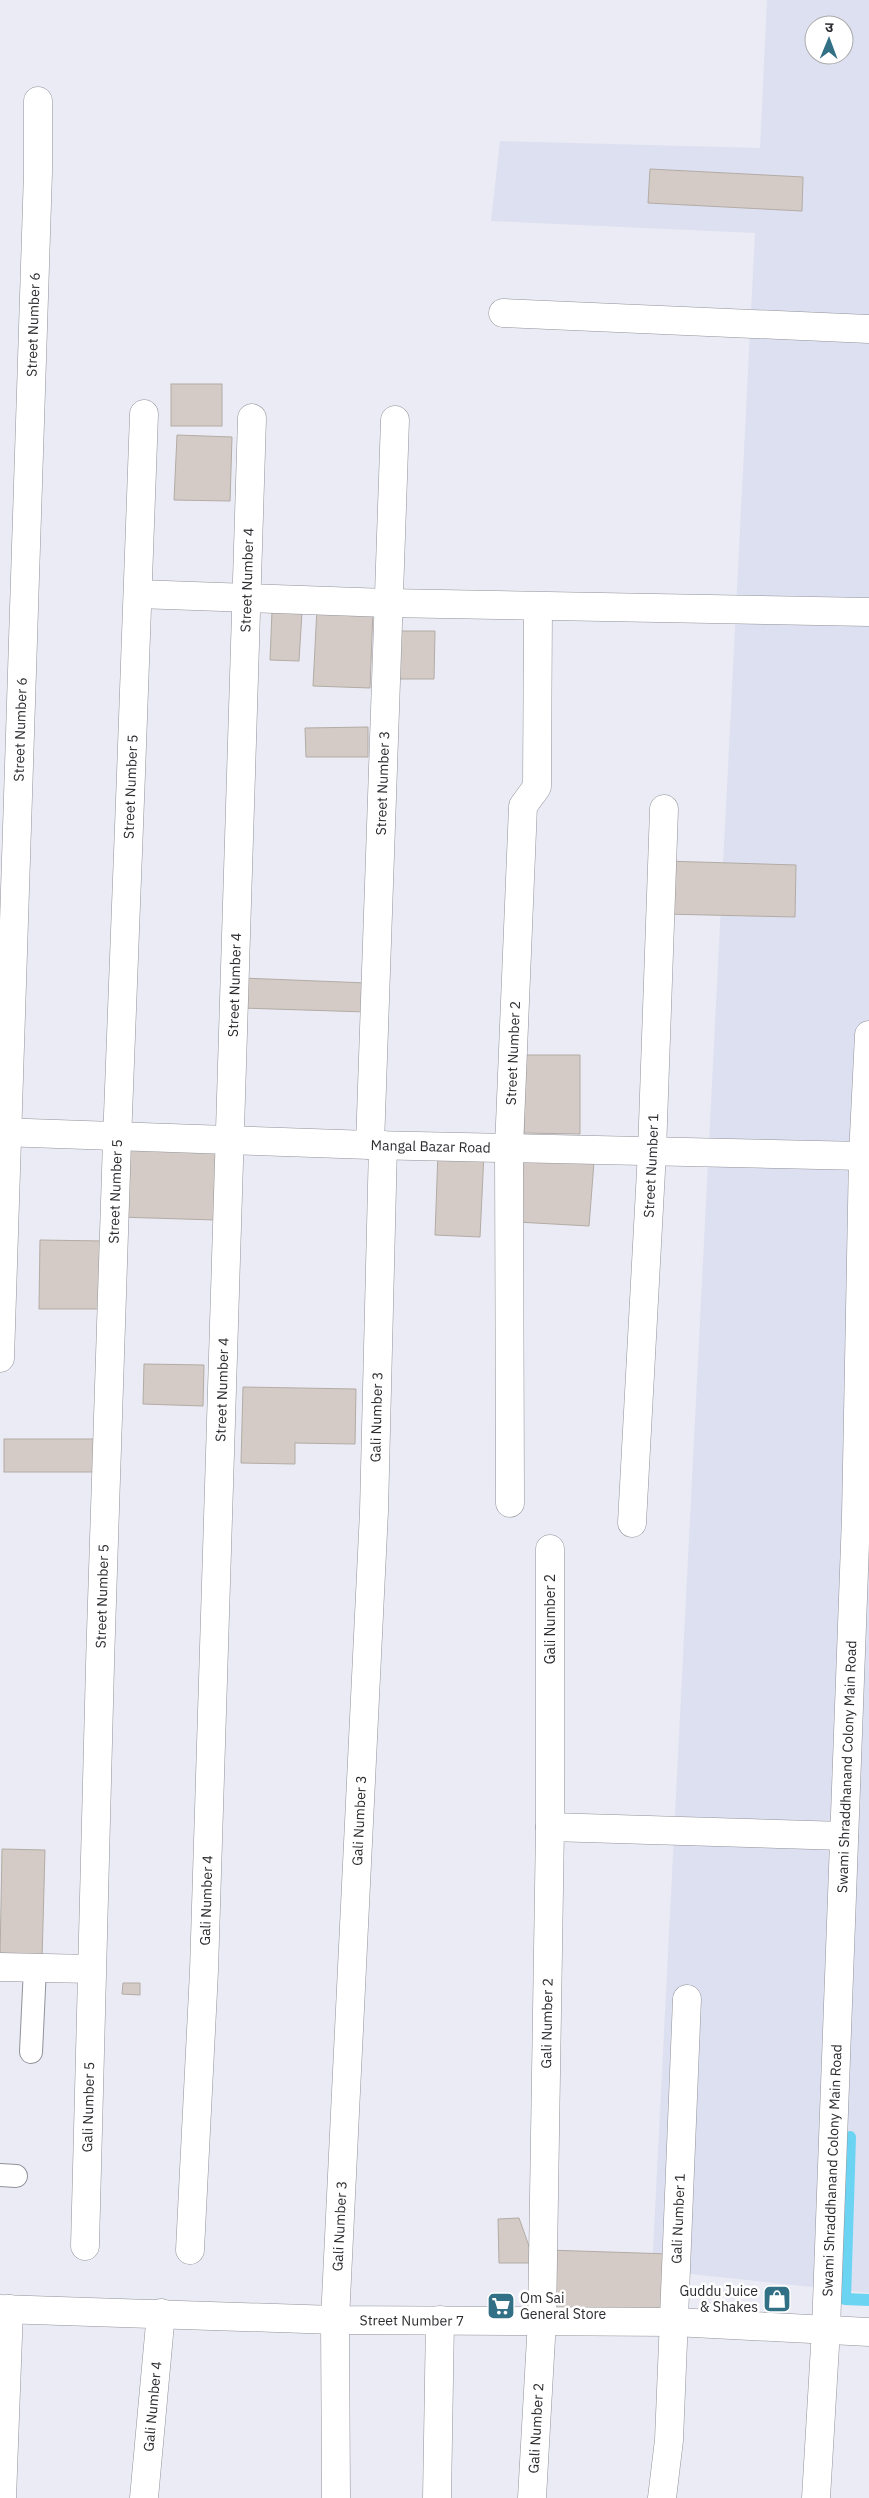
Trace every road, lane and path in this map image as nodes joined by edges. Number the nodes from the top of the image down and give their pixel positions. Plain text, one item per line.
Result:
1 (38, 101) dead end
2 (503, 313) dead end
3 (869, 329) edge
4 (144, 414) dead end
5 (252, 418) dead end
6 (395, 420) dead end
7 (138, 594) junction
8 (247, 599) junction
9 (387, 603) junction
10 (538, 607) junction
11 (869, 612) edge
12 (664, 809) dead end
13 (869, 1035) edge
14 (4, 1132) edge
15 (117, 1138) junction
16 (229, 1140) junction
17 (377, 1145) junction
18 (509, 1148) junction
19 (652, 1152) junction
20 (863, 1156) junction
21 (866, 1225) edge
22 (0, 1358) edge
23 (510, 1503) dead end
24 (632, 1523) dead end
25 (550, 1549) dead end
26 (216, 1551) joint
27 (550, 1827) junction
28 (844, 1836) junction
29 (0, 1967) edge
30 (36, 1968) junction
31 (91, 1969) junction
32 (687, 1999) dead end
33 (31, 2052) dead end
34 (85, 2246) dead end
35 (190, 2250) dead end
36 (4, 2309) edge
37 (161, 2313) junction
38 (335, 2320) junction
39 (440, 2320) junction
40 (542, 2320) junction
41 (674, 2322) junction
42 (826, 2329) junction
43 (869, 2332) edge
44 (2, 2482) edge
45 (144, 2498) edge
46 (336, 2498) edge
47 (437, 2498) edge
48 (532, 2498) edge
49 (662, 2498) edge
50 (816, 2498) edge

1 - 14 street, Street Number 6
2 - 3 street
4 - 7 street, Street Number 5
5 - 8 street, Street Number 4
6 - 9 street, Street Number 3
7 - 8 street
7 - 15 street, Street Number 5
8 - 9 street
8 - 16 street, Street Number 4
9 - 10 street
9 - 17 street, Street Number 3
10 - 11 street
10 - 18 street, Street Number 2
12 - 19 street, Street Number 1
13 - 20 street, Swami Shraddhanand Colony Main Road
14 - 15 street, Mangal Bazar Road
14 - 22 street, Street Number 6
15 - 16 street, Mangal Bazar Road
15 - 31 street, Street Number 5
16 - 17 street, Mangal Bazar Road
16 - 26 street, Street Number 4
17 - 18 street, Mangal Bazar Road
17 - 38 street, Gali Number 3
18 - 19 street, Mangal Bazar Road
18 - 23 street, Street Number 2
19 - 20 street, Mangal Bazar Road
19 - 24 street, Street Number 1
20 - 21 street, Swami Shraddhanand Colony Main Road
21 - 28 street, Swami Shraddhanand Colony Main Road
25 - 27 street, Gali Number 2
26 - 35 street, Gali Number 4
27 - 28 street
27 - 40 street, Gali Number 2
28 - 42 street, Swami Shraddhanand Colony Main Road
29 - 30 street
30 - 31 street
30 - 33 lane
31 - 34 street, Gali Number 5
32 - 41 street, Gali Number 1
36 - 37 street, Street Number 7
36 - 44 street
37 - 38 street, Street Number 7
37 - 45 street, Gali Number 4
38 - 39 street, Street Number 7
38 - 46 street, Gali Number 3
39 - 40 street, Street Number 7
39 - 47 street
40 - 41 street, Street Number 7
40 - 48 street, Gali Number 2
41 - 42 street, Street Number 7
41 - 49 street, Gali Number 1
42 - 43 street, Street Number 7
42 - 50 street, Swami Shraddhanand Colony Main Road

